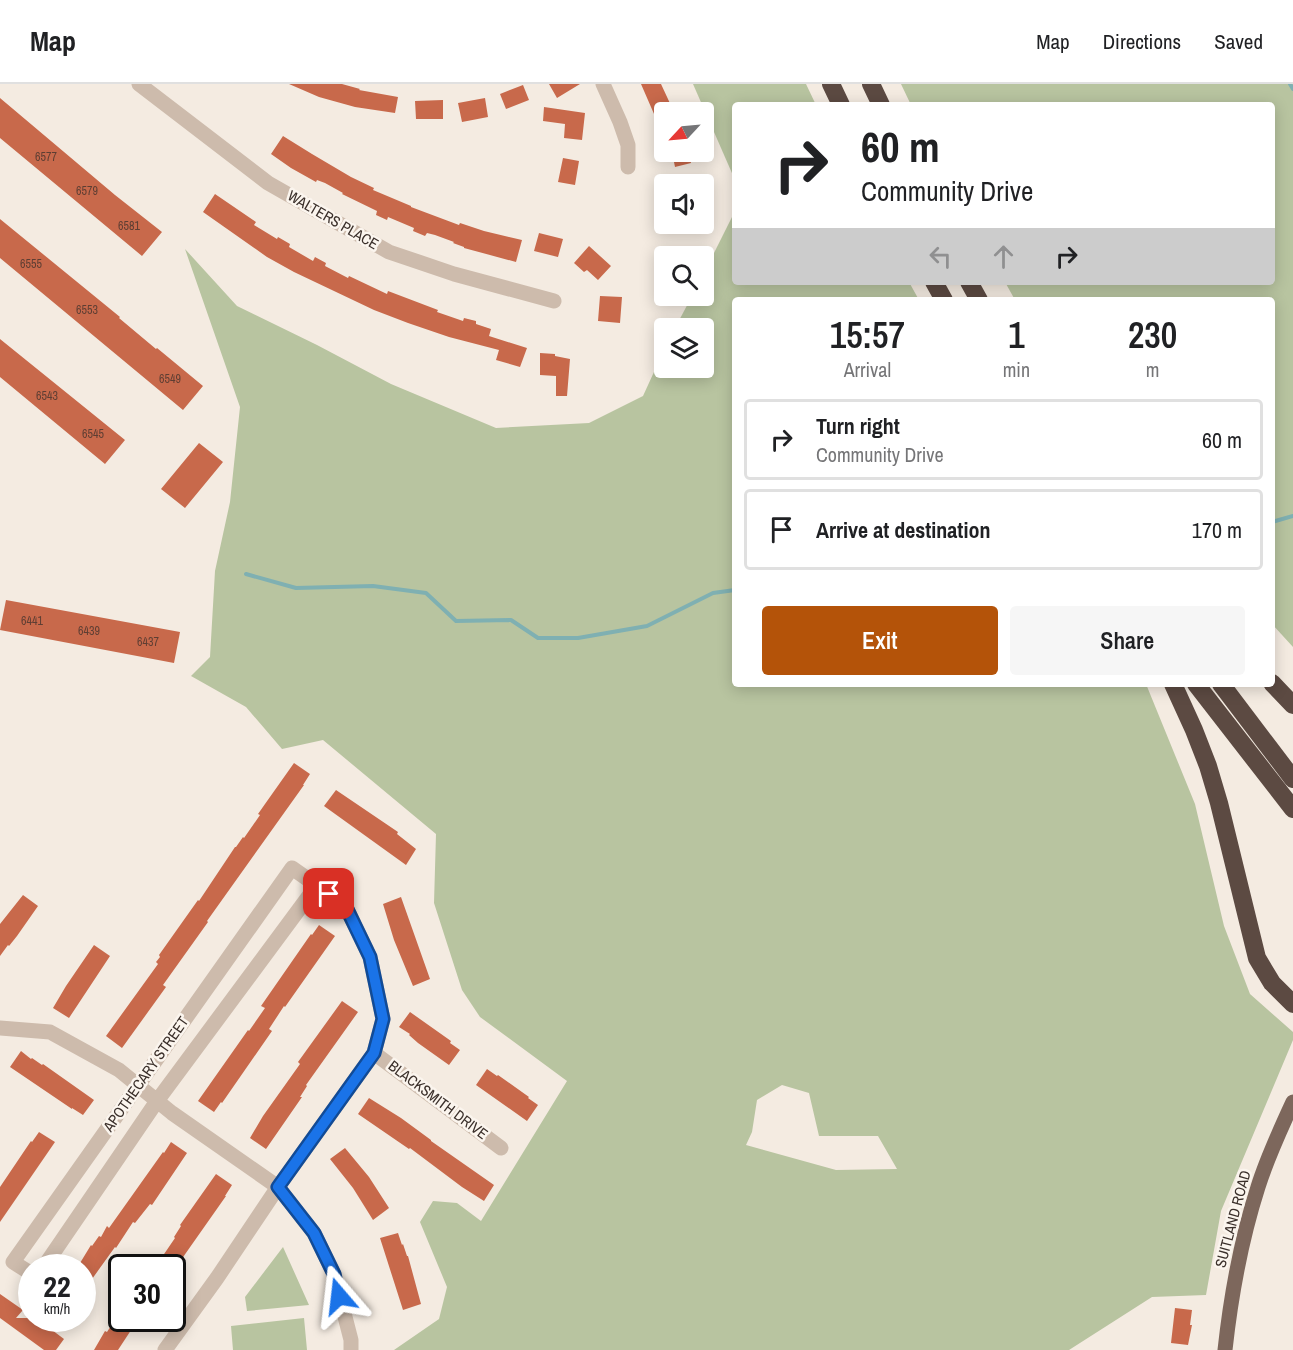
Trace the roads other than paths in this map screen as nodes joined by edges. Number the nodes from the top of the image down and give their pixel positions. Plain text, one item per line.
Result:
1 (139, 84) edge
2 (603, 84) edge
3 (831, 84) edge
4 (871, 84) edge
5 (840, 102) edge
6 (880, 102) edge
7 (628, 167) dead end
8 (554, 301) dead end
9 (1275, 686) edge
10 (1174, 687) edge
11 (1198, 687) edge
12 (1223, 687) edge
13 (1293, 705) edge
14 (1293, 779) edge
15 (1293, 809) edge
16 (317, 885) junction
17 (1293, 1004) edge
18 (0, 1028) edge
19 (374, 1053) junction
20 (138, 1085) junction
21 (157, 1101) junction
22 (1293, 1102) edge
23 (501, 1148) dead end
24 (278, 1187) junction
25 (19, 1254) edge
26 (53, 1254) edge
27 (165, 1350) edge
28 (351, 1350) edge
29 (1225, 1350) edge

1 - 8 street, WALTERS PLACE
2 - 7 street
3 - 5 highway
4 - 6 highway
9 - 13 highway
10 - 17 highway
11 - 15 highway
12 - 14 highway
16 - 19 street
16 - 20 street, APOTHECARY STREET
16 - 21 street, APOTHECARY STREET
18 - 20 street
19 - 23 street, BLACKSMITH DRIVE
19 - 24 street
20 - 21 street
20 - 25 street, APOTHECARY STREET
21 - 24 street
21 - 26 street, APOTHECARY STREET
22 - 29 main road, SUITLAND ROAD
24 - 27 street
24 - 28 street

